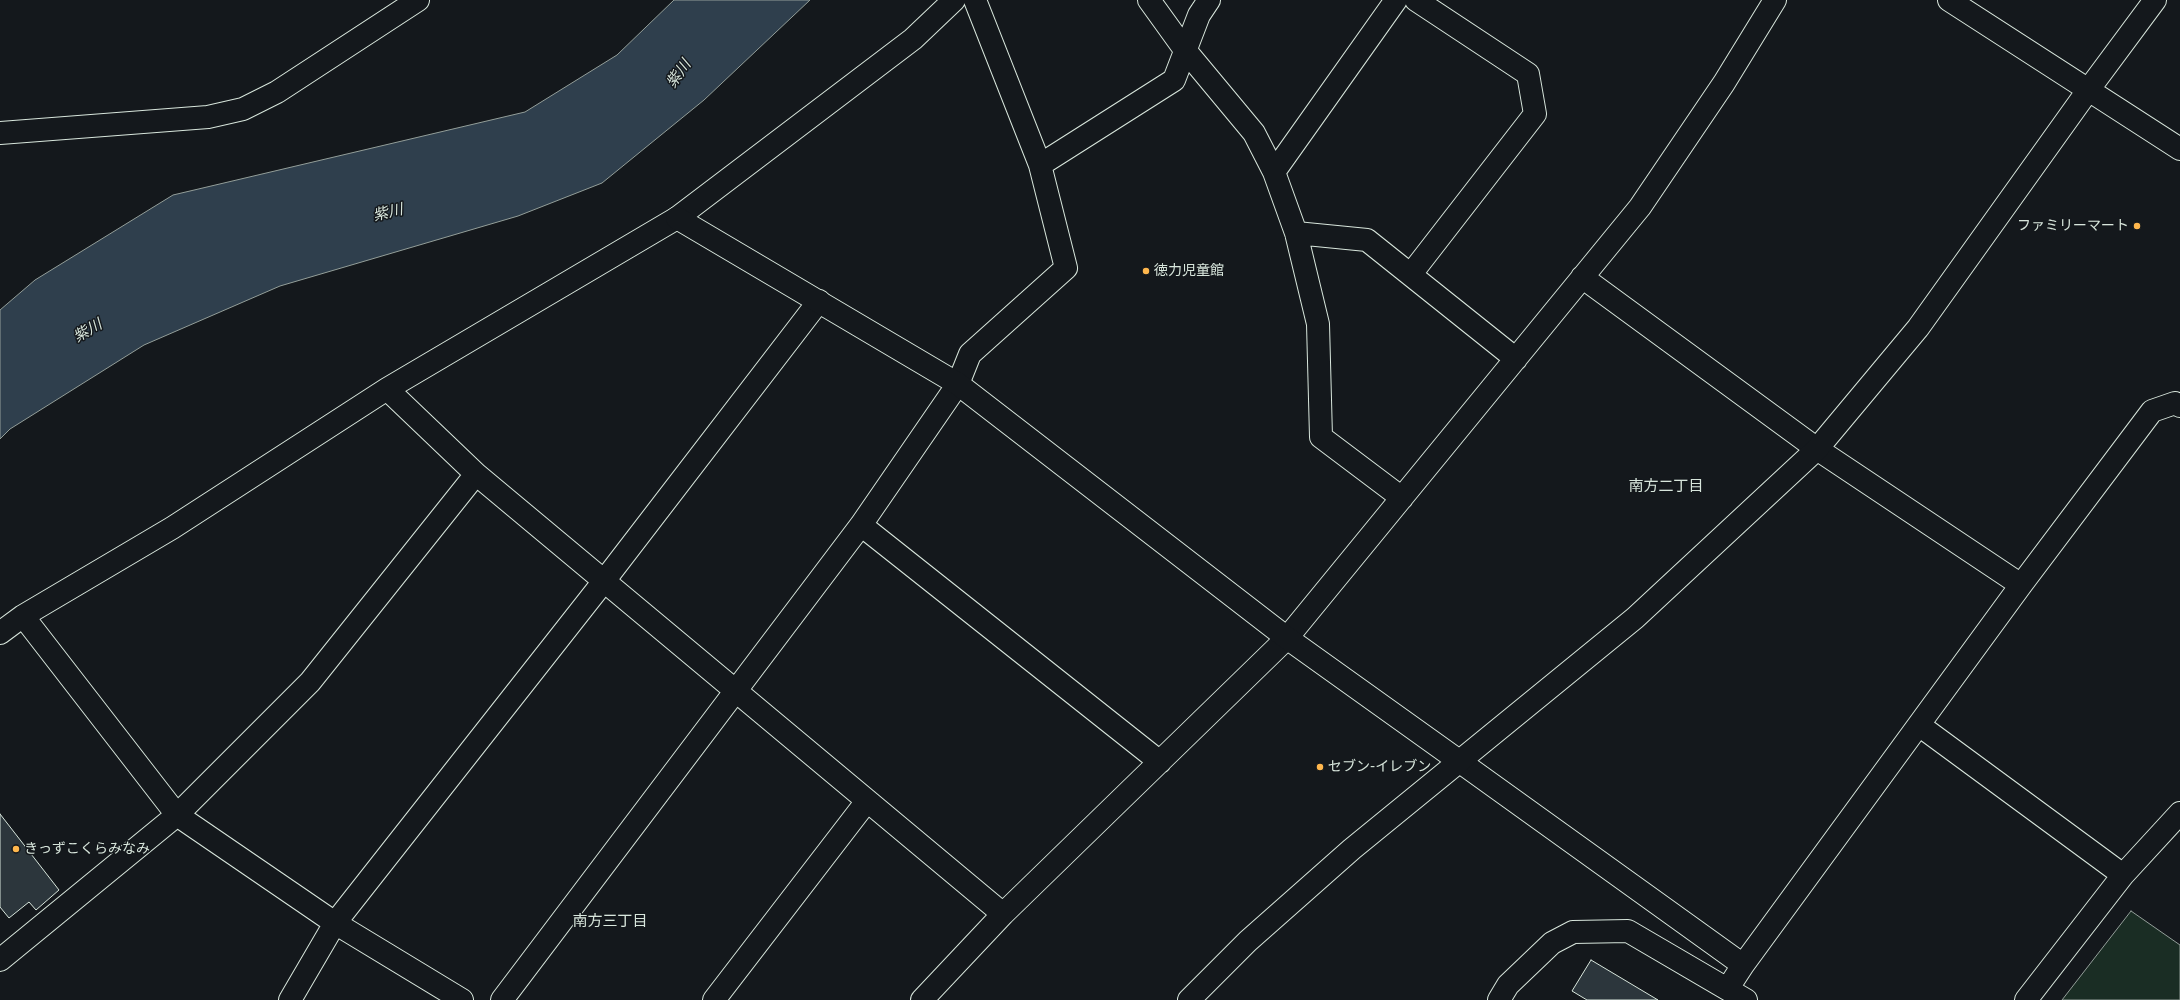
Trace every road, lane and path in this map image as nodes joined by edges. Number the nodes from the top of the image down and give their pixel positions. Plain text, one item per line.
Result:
1 (418, 0) edge
2 (954, 0) edge
3 (975, 0) edge
4 (1149, 0) edge
5 (1209, 0) edge
6 (1396, 0) edge
7 (1416, 0) edge
8 (1775, 0) edge
9 (1949, 0) edge
10 (2155, 0) edge
11 (1185, 50) junction
12 (2088, 89) junction
13 (0, 133) edge
14 (2180, 149) edge
15 (1040, 165) junction
16 (1274, 172) junction
17 (677, 218) junction
18 (1296, 233) junction
19 (1410, 274) junction
20 (1582, 277) junction
21 (819, 301) junction
22 (1516, 359) junction
23 (958, 384) junction
24 (387, 389) junction
25 (2180, 406) edge
26 (1817, 449) junction
27 (476, 474) junction
28 (1402, 498) junction
29 (861, 525) junction
30 (604, 581) junction
31 (2021, 585) junction
32 (23, 616) junction
33 (0, 633) edge
34 (1287, 638) junction
35 (736, 691) junction
36 (1919, 725) junction
37 (1459, 761) junction
38 (1160, 762) junction
39 (868, 801) junction
40 (2180, 813) edge
41 (177, 815) junction
42 (2123, 875) junction
43 (1003, 914) junction
44 (335, 923) junction
45 (0, 960) edge
46 (1743, 965) junction
47 (1737, 994) edge
48 (290, 1000) edge
49 (462, 1000) edge
50 (502, 1000) edge
51 (714, 1000) edge
52 (922, 1000) edge
53 (1189, 1000) edge
54 (1499, 1000) edge
55 (2026, 1000) edge

1 - 13 street
2 - 17 street
3 - 15 street
4 - 11 street
5 - 11 street
6 - 16 street
7 - 19 street
8 - 20 street
9 - 12 street
10 - 12 street
11 - 15 street
11 - 16 street
12 - 14 street
12 - 26 street
15 - 23 street
16 - 18 street
17 - 21 street
17 - 24 street
18 - 19 street
18 - 28 street
19 - 22 street
20 - 22 street
20 - 26 street
21 - 23 street
21 - 30 street
22 - 28 street
23 - 29 street
23 - 34 street
24 - 27 street
24 - 32 street
25 - 31 street
26 - 31 street
26 - 37 street
27 - 30 street
27 - 41 street
28 - 34 street
29 - 35 street
29 - 38 street
30 - 35 street
30 - 44 street
31 - 36 street
32 - 33 street
32 - 41 street
34 - 37 street
34 - 38 street
35 - 39 street
35 - 50 street
36 - 42 street
36 - 46 street
37 - 46 street
37 - 53 street
38 - 43 street
39 - 43 street
39 - 51 street
40 - 42 street
41 - 44 street
41 - 45 street
42 - 55 street
43 - 52 street
44 - 48 street
44 - 49 street
46 - 47 street
47 - 54 street

